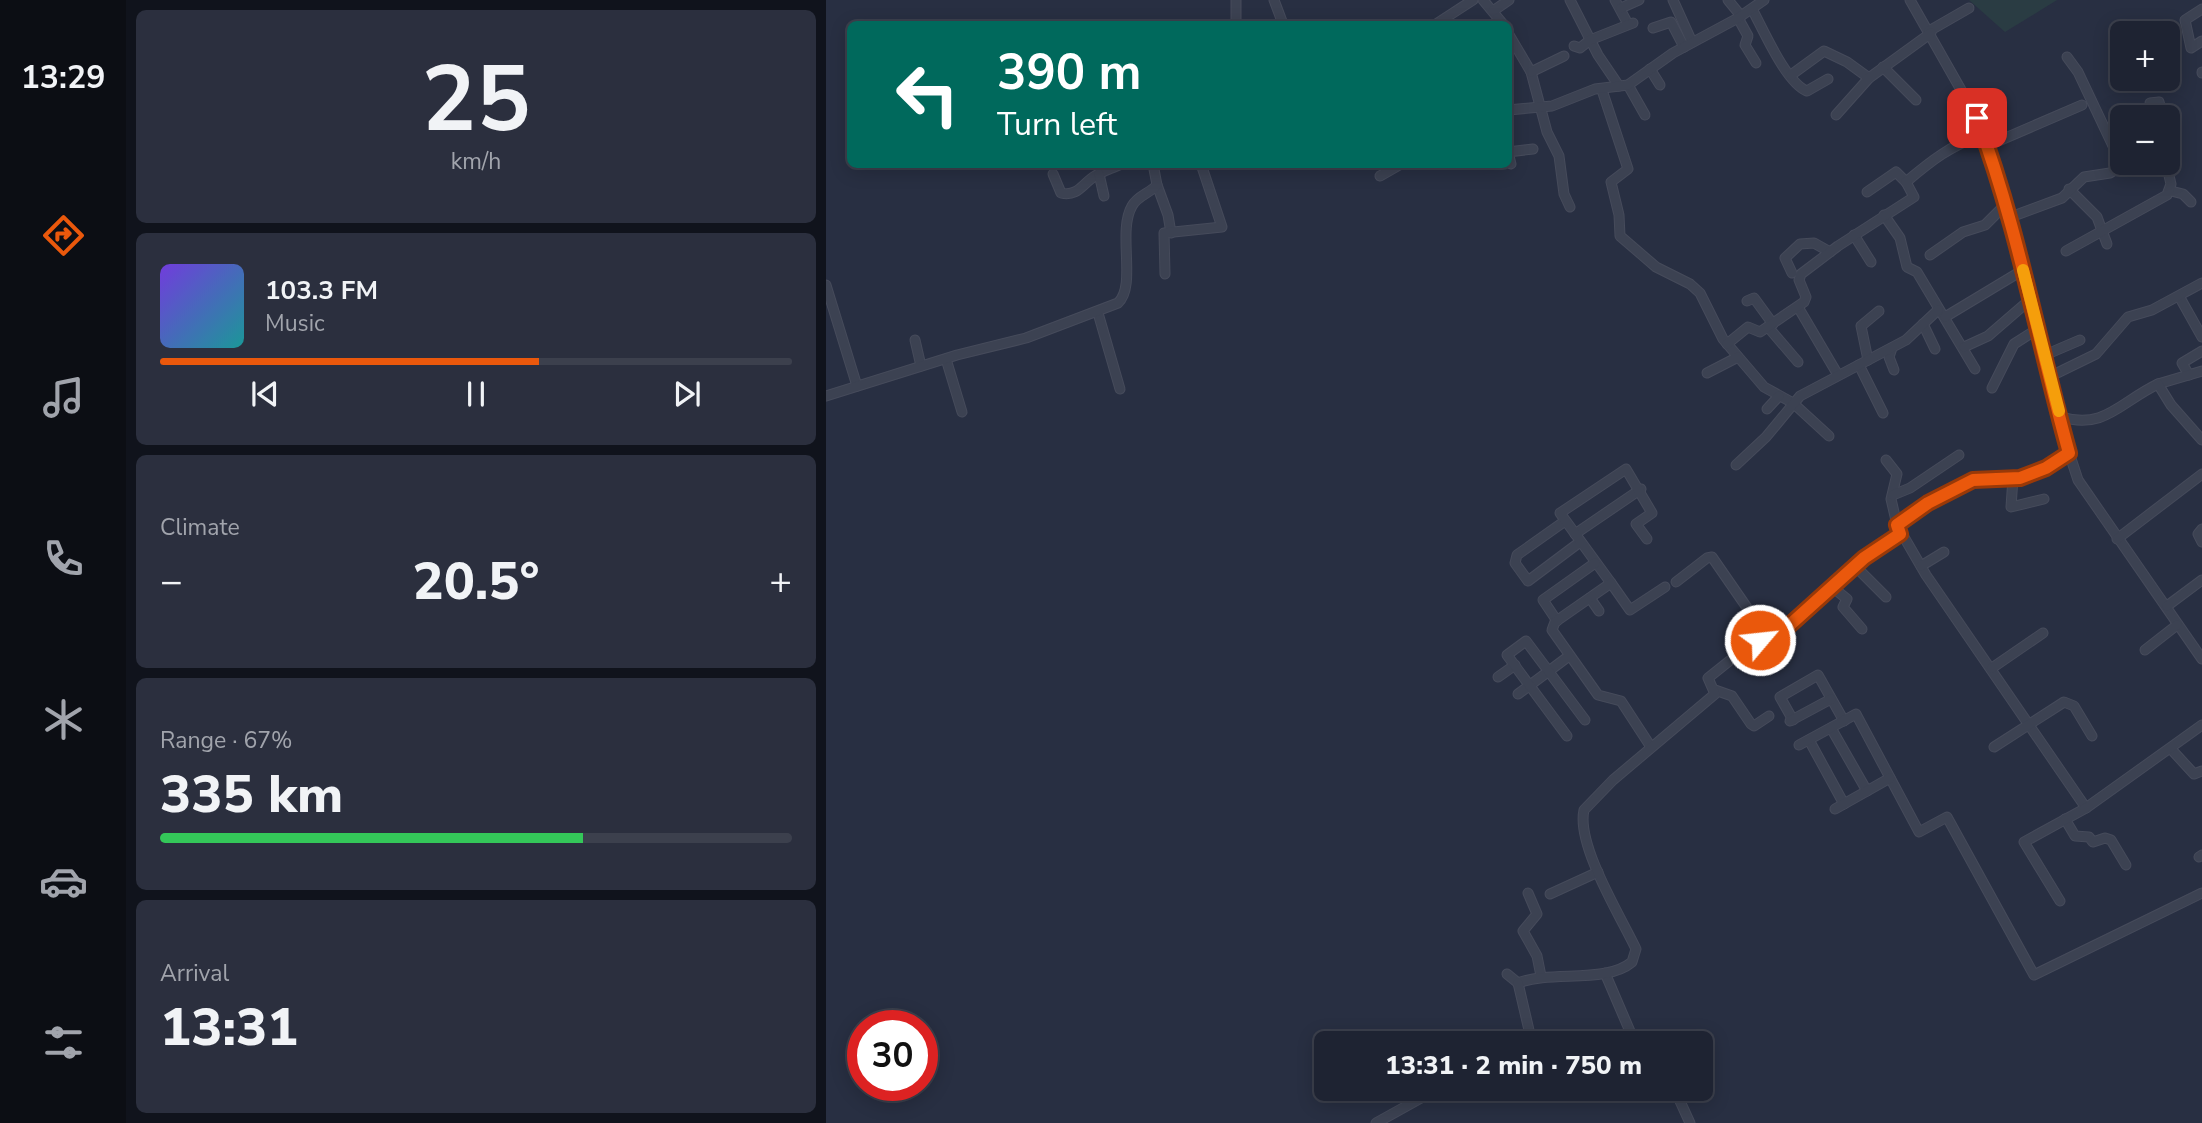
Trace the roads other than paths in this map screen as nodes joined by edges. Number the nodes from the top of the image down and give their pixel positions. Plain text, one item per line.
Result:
1 (1236, 0) edge
2 (1274, 0) edge
3 (1473, 0) edge
4 (1483, 0) edge
5 (1509, 0) edge
6 (1570, 0) edge
7 (1639, 0) edge
8 (1673, 0) edge
9 (1728, 0) edge
10 (1764, 0) edge
11 (1910, 0) edge
12 (1618, 4) edge
13 (1969, 8) dead end
14 (1752, 9) junction
15 (2202, 9) edge
16 (1493, 11) junction
17 (1740, 17) junction
18 (1236, 21) edge
19 (1282, 21) edge
20 (1441, 21) edge
21 (1501, 21) edge
22 (1654, 28) dead end
23 (1930, 32) junction
24 (1512, 40) edge
25 (1590, 40) junction
26 (2202, 41) edge
27 (1688, 44) junction
28 (1574, 46) dead end
29 (1564, 56) dead end
30 (2067, 57) dead end
31 (1756, 63) dead end
32 (1883, 66) junction
33 (1650, 69) junction
34 (1531, 72) junction
35 (1791, 75) junction
36 (1868, 78) junction
37 (1828, 79) dead end
38 (1660, 85) dead end
39 (1623, 86) junction
40 (1602, 90) junction
41 (1916, 100) dead end
42 (2150, 103) dead end
43 (2082, 105) dead end
44 (2160, 105) edge
45 (1541, 107) junction
46 (1512, 110) edge
47 (1645, 115) dead end
48 (1836, 116) dead end
49 (1983, 134) junction
50 (2110, 136) edge
51 (1987, 146) junction
52 (1533, 149) dead end
53 (1512, 152) edge
54 (1112, 168) edge
55 (1154, 168) edge
56 (1202, 168) edge
57 (1394, 168) edge
58 (2110, 173) edge
59 (1053, 174) dead end
60 (1099, 174) junction
61 (2168, 175) edge
62 (1380, 176) dead end
63 (1906, 182) junction
64 (1157, 185) junction
65 (2069, 189) junction
66 (2171, 191) junction
67 (1867, 192) dead end
68 (1104, 196) dead end
69 (2191, 202) dead end
70 (2005, 205) junction
71 (1570, 207) dead end
72 (1884, 215) junction
73 (2008, 218) junction
74 (2102, 230) junction
75 (1171, 233) junction
76 (1854, 235) junction
77 (2107, 244) dead end
78 (2066, 251) dead end
79 (1830, 252) junction
80 (1930, 255) dead end
81 (1871, 262) dead end
82 (2023, 270) junction
83 (1792, 273) dead end
84 (1165, 274) dead end
85 (826, 285) edge
86 (2201, 286) edge
87 (2179, 296) junction
88 (2032, 298) junction
89 (1747, 301) dead end
90 (1798, 307) junction
91 (1879, 311) dead end
92 (1098, 313) junction
93 (1942, 313) junction
94 (1923, 324) junction
95 (1770, 326) junction
96 (2039, 328) junction
97 (2202, 337) edge
98 (915, 340) dead end
99 (2080, 340) dead end
100 (1727, 344) junction
101 (1964, 347) junction
102 (1892, 348) junction
103 (1934, 349) dead end
104 (2202, 351) edge
105 (2045, 355) junction
106 (1738, 357) junction
107 (946, 359) junction
108 (1798, 362) dead end
109 (1863, 362) junction
110 (921, 366) junction
111 (1975, 369) dead end
112 (1894, 370) dead end
113 (2202, 371) edge
114 (1707, 373) dead end
115 (1838, 375) junction
116 (2189, 375) junction
117 (2049, 377) junction
118 (2158, 384) junction
119 (857, 386) junction
120 (1992, 388) dead end
121 (1120, 389) dead end
122 (826, 396) edge
123 (1779, 396) junction
124 (1793, 403) junction
125 (1767, 409) dead end
126 (962, 412) dead end
127 (1883, 413) dead end
128 (2060, 417) junction
129 (1829, 436) dead end
130 (2201, 437) edge
131 (2069, 453) junction
132 (1959, 455) dead end
133 (1886, 460) dead end
134 (1736, 466) dead end
135 (2202, 474) edge
136 (2013, 478) junction
137 (1641, 489) junction
138 (1893, 495) junction
139 (2044, 499) dead end
140 (1565, 521) junction
141 (1898, 530) junction
142 (2202, 530) edge
143 (1577, 538) junction
144 (1647, 539) dead end
145 (2117, 539) junction
146 (2202, 542) edge
147 (1944, 552) dead end
148 (1595, 563) junction
149 (1921, 566) junction
150 (1856, 567) junction
151 (2202, 580) edge
152 (1676, 582) dead end
153 (1611, 583) junction
154 (1831, 586) junction
155 (1665, 587) dead end
156 (1886, 597) dead end
157 (1590, 598) junction
158 (2167, 606) junction
159 (1599, 611) dead end
160 (1557, 621) junction
161 (2177, 625) junction
162 (1862, 629) dead end
163 (2043, 633) dead end
164 (1768, 638) junction
165 (2145, 650) dead end
166 (1569, 656) junction
167 (2202, 658) edge
168 (1515, 665) junction
169 (1993, 668) junction
170 (1549, 671) junction
171 (1498, 677) dead end
172 (1530, 685) junction
173 (1715, 690) junction
174 (1518, 694) dead end
175 (1831, 699) junction
176 (1769, 716) dead end
177 (1584, 720) dead end
178 (1844, 721) junction
179 (2029, 724) junction
180 (2202, 725) edge
181 (1831, 728) junction
182 (1567, 736) dead end
183 (2092, 736) dead end
184 (1809, 740) junction
185 (1799, 745) dead end
186 (1651, 747) junction
187 (1994, 747) dead end
188 (2171, 749) junction
189 (2202, 771) edge
190 (1890, 778) junction
191 (1867, 791) junction
192 (1844, 804) junction
193 (2087, 808) junction
194 (1835, 809) dead end
195 (2065, 819) junction
196 (2126, 865) dead end
197 (1598, 872) junction
198 (1528, 892) dead end
199 (2202, 893) edge
200 (1550, 894) dead end
201 (2060, 901) dead end
202 (1605, 973) junction
203 (1507, 974) dead end
204 (1541, 976) junction
205 (1518, 983) junction
206 (1528, 1031) edge
207 (1630, 1031) edge
208 (1416, 1101) edge
209 (1680, 1101) edge
210 (1376, 1123) edge
211 (1690, 1123) edge

1 - 18 street
2 - 19 street
3 - 20 street
4 - 16 street
5 - 16 street
6 - 25 street
7 - 12 street
8 - 27 street
9 - 17 street
10 - 14 street
11 - 23 street
12 - 25 street
13 - 23 street
14 - 17 street
14 - 35 street
15 - 26 street
16 - 21 street
17 - 27 street
17 - 31 street
22 - 27 street
23 - 32 street
23 - 49 street
24 - 34 street
25 - 28 street
25 - 39 street
27 - 33 street
29 - 34 street
30 - 50 street
32 - 36 street
32 - 41 street
33 - 38 street
33 - 39 street
34 - 45 street
35 - 36 street
35 - 37 street
36 - 48 street
39 - 40 street
39 - 47 street
40 - 45 street
40 - 100 street
42 - 44 street
43 - 51 street
45 - 46 street
45 - 71 street
49 - 51 street
49 - 63 street
51 - 70 street
52 - 53 street
54 - 60 street
55 - 64 street
56 - 75 street
57 - 62 street
58 - 65 street
59 - 60 street
60 - 68 street
61 - 66 street
63 - 67 street
63 - 72 street
64 - 75 street
64 - 92 street
65 - 73 street
65 - 74 street
66 - 69 street
66 - 74 street
70 - 73 street
70 - 80 street
72 - 76 street
72 - 93 street
73 - 82 street
74 - 77 street
74 - 78 street
75 - 84 street
76 - 79 street
76 - 81 street
79 - 83 street
79 - 90 street
82 - 88 street
82 - 93 street
85 - 119 street
86 - 87 street
87 - 97 street
87 - 117 street
88 - 96 street
88 - 101 street
89 - 95 street
90 - 95 street
90 - 115 street
91 - 109 street
92 - 107 street
92 - 121 street
93 - 94 street
93 - 101 street
94 - 102 street
94 - 103 street
95 - 100 street
95 - 108 street
96 - 105 street
96 - 120 street
98 - 110 street
99 - 105 street
100 - 106 street
101 - 111 street
102 - 109 street
102 - 112 street
104 - 116 street
105 - 117 street
106 - 114 street
106 - 123 street
107 - 110 street
107 - 126 street
109 - 115 street
109 - 127 street
110 - 119 street
113 - 116 street
115 - 124 street
116 - 118 street
117 - 128 street
118 - 128 street
118 - 130 street
119 - 122 street
123 - 124 street
123 - 125 street
124 - 129 street
124 - 134 street
128 - 131 street
131 - 136 street
131 - 145 street
132 - 138 street
133 - 138 street
135 - 145 street
136 - 139 street
136 - 141 street
137 - 140 street
137 - 143 street
137 - 144 street
138 - 141 street
140 - 143 street
140 - 143 street
141 - 149 street
141 - 150 street
142 - 146 street
143 - 148 street
145 - 158 street
147 - 149 street
148 - 153 street
148 - 160 street
149 - 169 street
150 - 154 street
150 - 156 street
151 - 158 street
152 - 164 street
153 - 155 street
153 - 157 street
154 - 162 street
154 - 164 street
157 - 159 street
157 - 160 street
158 - 161 street
160 - 166 street
161 - 165 street
161 - 167 street
163 - 169 street
164 - 173 street
166 - 170 street
166 - 186 street
168 - 170 street
168 - 171 street
168 - 172 street
169 - 179 street
170 - 172 street
170 - 177 street
172 - 174 street
172 - 182 street
173 - 176 street
173 - 186 street
175 - 175 street
175 - 178 street
178 - 181 street
178 - 190 street
179 - 183 street
179 - 187 street
179 - 193 street
180 - 188 street
181 - 184 street
181 - 191 street
184 - 185 street
184 - 192 street
186 - 197 street
188 - 189 street
188 - 193 street
190 - 191 street
190 - 199 street
191 - 192 street
192 - 194 street
193 - 195 street
195 - 196 street
195 - 201 street
197 - 200 street
197 - 202 street
198 - 204 street
202 - 204 street
202 - 207 street
203 - 205 street
204 - 205 street
205 - 206 street
208 - 210 street
209 - 211 street

